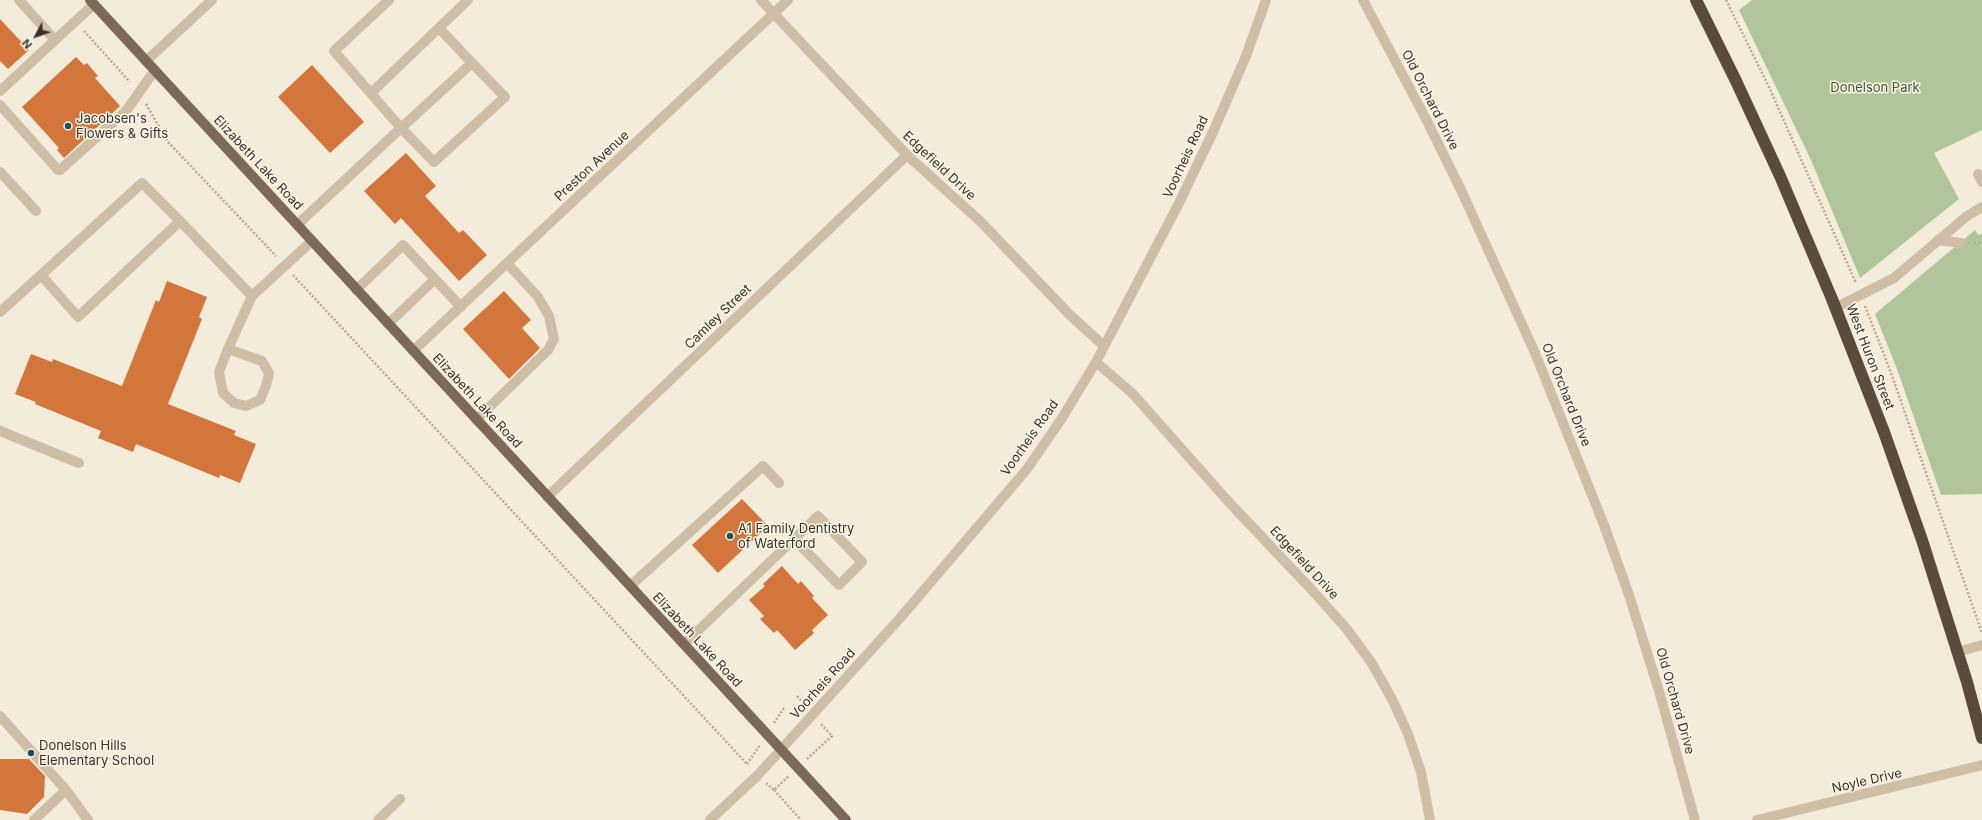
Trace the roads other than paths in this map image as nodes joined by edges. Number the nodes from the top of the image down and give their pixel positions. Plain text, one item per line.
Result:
1 (19, 0) edge
2 (212, 0) edge
3 (389, 0) edge
4 (468, 0) edge
5 (761, 0) edge
6 (788, 0) edge
7 (1266, 0) edge
8 (1363, 0) edge
9 (1696, 0) edge
10 (92, 2) edge
11 (773, 13) junction
12 (439, 28) junction
13 (55, 40) junction
14 (146, 61) junction
15 (472, 63) junction
16 (155, 70) junction
17 (0, 91) edge
18 (371, 93) junction
19 (0, 105) edge
20 (402, 128) junction
21 (907, 155) junction
22 (0, 172) edge
23 (1982, 207) edge
24 (36, 211) dead end
25 (180, 222) junction
26 (297, 224) junction
27 (1938, 240) junction
28 (312, 241) junction
29 (1961, 243) dead end
30 (507, 263) junction
31 (41, 275) junction
32 (435, 279) junction
33 (356, 290) junction
34 (252, 296) junction
35 (461, 307) junction
36 (1835, 308) junction
37 (0, 312) edge
38 (388, 324) junction
39 (1104, 346) junction
40 (228, 349) junction
41 (413, 351) junction
42 (1096, 362) junction
43 (476, 420) junction
44 (0, 431) edge
45 (79, 463) dead end
46 (779, 483) dead end
47 (547, 497) junction
48 (794, 539) junction
49 (630, 586) junction
50 (684, 644) junction
51 (1982, 645) edge
52 (1957, 652) junction
53 (0, 716) edge
54 (1982, 738) edge
55 (781, 750) junction
56 (1982, 766) edge
57 (66, 790) junction
58 (400, 798) dead end
59 (86, 819) edge
60 (34, 820) edge
61 (378, 820) edge
62 (710, 820) edge
63 (846, 820) edge
64 (1430, 820) edge
65 (1694, 820) edge
66 (1757, 820) edge

1 - 13 street
2 - 14 street
3 - 18 street
4 - 12 street
5 - 11 street, Edgefield Drive
6 - 11 street, Preston Avenue
7 - 39 street, Voorheis Road
8 - 65 street, Old Orchard Drive
9 - 36 highway, West Huron Street
10 - 13 street
10 - 14 main road, Elizabeth Lake Road
11 - 21 street, Edgefield Drive
11 - 30 street, Preston Avenue
12 - 15 street
12 - 18 street
13 - 17 street
14 - 16 main road, Elizabeth Lake Road
15 - 20 street
15 - 20 street
16 - 19 street
16 - 26 main road, Elizabeth Lake Road
18 - 20 street
20 - 26 street
21 - 39 street, Edgefield Drive
21 - 47 street, Camley Street
22 - 24 street
23 - 27 street
25 - 31 street
25 - 31 street
25 - 34 street
26 - 28 main road, Elizabeth Lake Road
27 - 29 street
27 - 36 street
28 - 33 main road, Elizabeth Lake Road
28 - 34 street
30 - 35 street, Preston Avenue
30 - 43 street
31 - 37 street
32 - 33 street
32 - 35 street
32 - 38 street
33 - 38 main road, Elizabeth Lake Road
34 - 40 street
35 - 41 street, Preston Avenue
36 - 52 highway, West Huron Street
38 - 41 main road, Elizabeth Lake Road
39 - 42 street, Voorheis Road
40 - 40 street
41 - 43 main road, Elizabeth Lake Road
42 - 55 street, Voorheis Road
42 - 64 street, Edgefield Drive
43 - 47 main road, Elizabeth Lake Road
44 - 45 street
46 - 49 street
47 - 49 main road, Elizabeth Lake Road
48 - 48 street
48 - 50 street
49 - 50 main road, Elizabeth Lake Road
50 - 55 main road, Elizabeth Lake Road
51 - 52 street
52 - 54 highway, West Huron Street
53 - 57 street
55 - 62 street, Voorheis Road
55 - 63 main road, Elizabeth Lake Road
56 - 66 street, Noyle Drive
57 - 59 street
57 - 60 street
58 - 61 street

